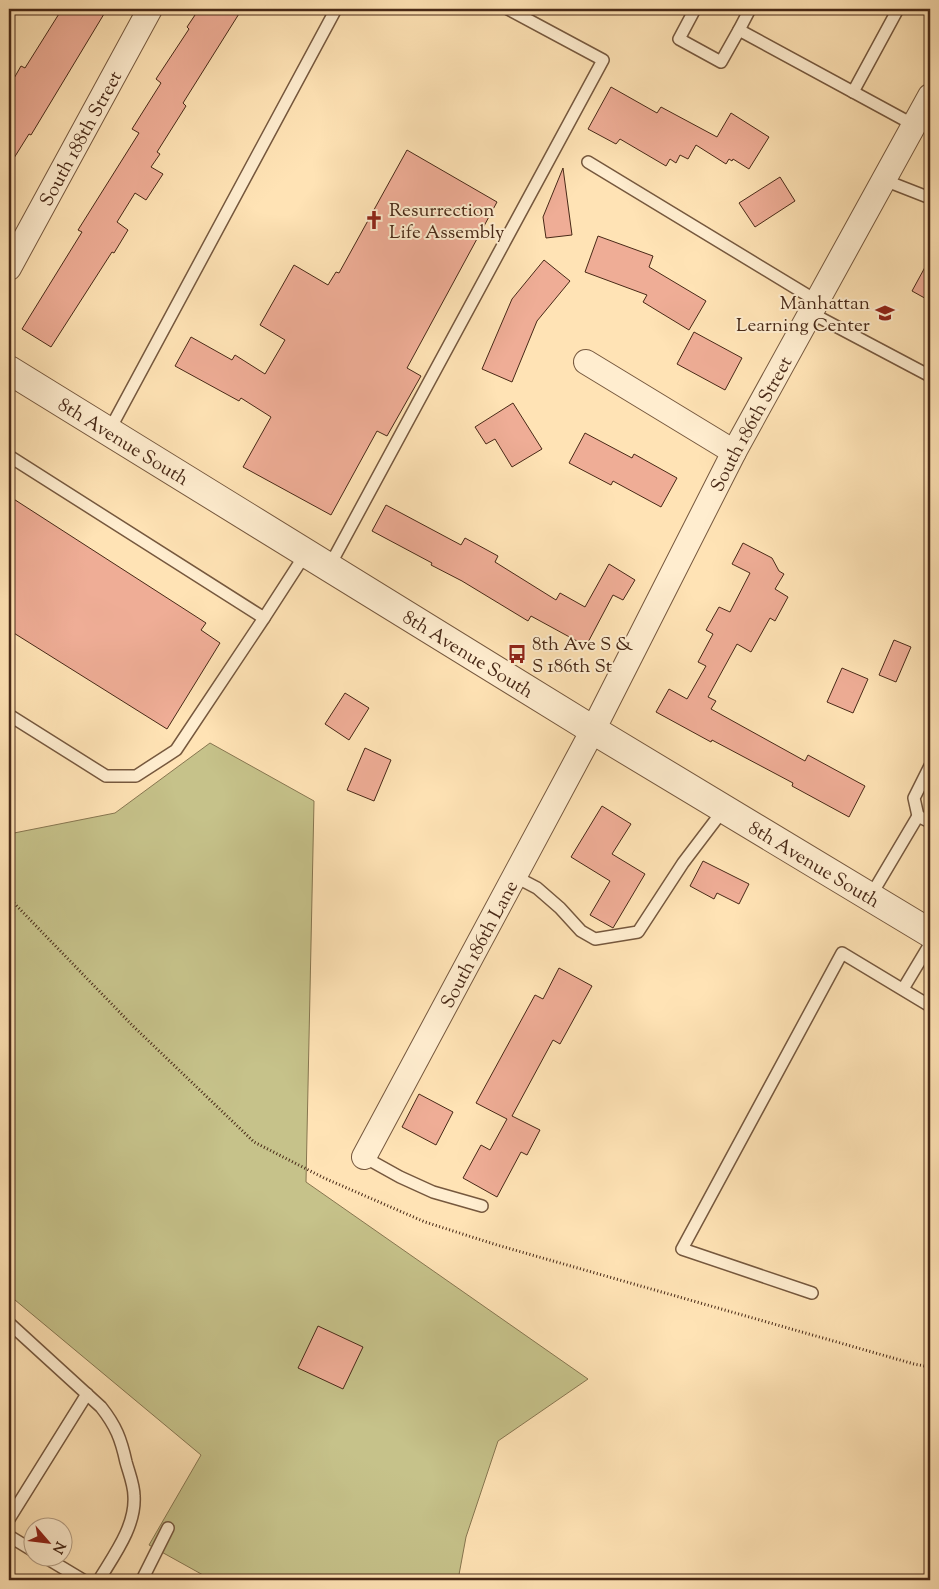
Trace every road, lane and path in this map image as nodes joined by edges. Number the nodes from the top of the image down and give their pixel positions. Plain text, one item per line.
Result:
1 (150, 9) edge
2 (336, 9) edge
3 (508, 9) edge
4 (696, 9) edge
5 (750, 9) edge
6 (898, 9) edge
7 (739, 30) junction
8 (853, 92) junction
9 (930, 96) edge
10 (914, 125) junction
11 (588, 162) dead end
12 (884, 180) junction
13 (930, 198) edge
14 (9, 268) edge
15 (814, 307) junction
16 (586, 362) dead end
17 (9, 370) edge
18 (930, 376) edge
19 (109, 431) junction
20 (734, 452) junction
21 (9, 456) edge
22 (317, 560) junction
23 (264, 618) junction
24 (9, 715) edge
25 (593, 730) junction
26 (930, 766) edge
27 (724, 809) junction
28 (918, 816) junction
29 (930, 822) edge
30 (514, 876) junction
31 (870, 897) junction
32 (9, 898) edge
33 (930, 933) edge
34 (930, 944) edge
35 (902, 989) junction
36 (930, 1006) edge
37 (364, 1156) joint
38 (482, 1206) dead end
39 (812, 1293) dead end
40 (9, 1323) edge
41 (930, 1367) edge
42 (87, 1394) junction
43 (9, 1519) edge
44 (168, 1528) dead end
45 (9, 1536) edge
46 (22, 1544) edge
47 (60, 1566) edge
48 (83, 1580) edge
49 (99, 1580) edge
50 (142, 1580) edge

1 - 14 street, South 188th Street
2 - 19 lane
3 - 22 lane
4 - 7 lane
5 - 7 lane
6 - 8 lane
7 - 8 lane
8 - 10 lane
9 - 10 street, South 186th Street
10 - 12 street, South 186th Street
11 - 15 lane
12 - 13 lane
12 - 15 street, South 186th Street
15 - 18 lane
15 - 20 street, South 186th Street
16 - 20 street
17 - 19 street, 8th Avenue South
19 - 22 street, 8th Avenue South
20 - 25 street, South 186th Street
21 - 23 lane
22 - 23 lane
22 - 25 street, 8th Avenue South
23 - 24 lane
25 - 27 street, 8th Avenue South
25 - 30 street, South 186th Lane
26 - 28 lane
27 - 30 lane
27 - 31 street, 8th Avenue South
28 - 29 lane
28 - 31 lane
30 - 37 street, South 186th Lane
31 - 33 street, 8th Avenue South
32 - 41 path
34 - 35 lane
35 - 36 lane
35 - 39 lane
37 - 38 lane
40 - 42 lane
42 - 43 lane
42 - 49 lane
44 - 50 lane
45 - 46 lane
47 - 48 lane

